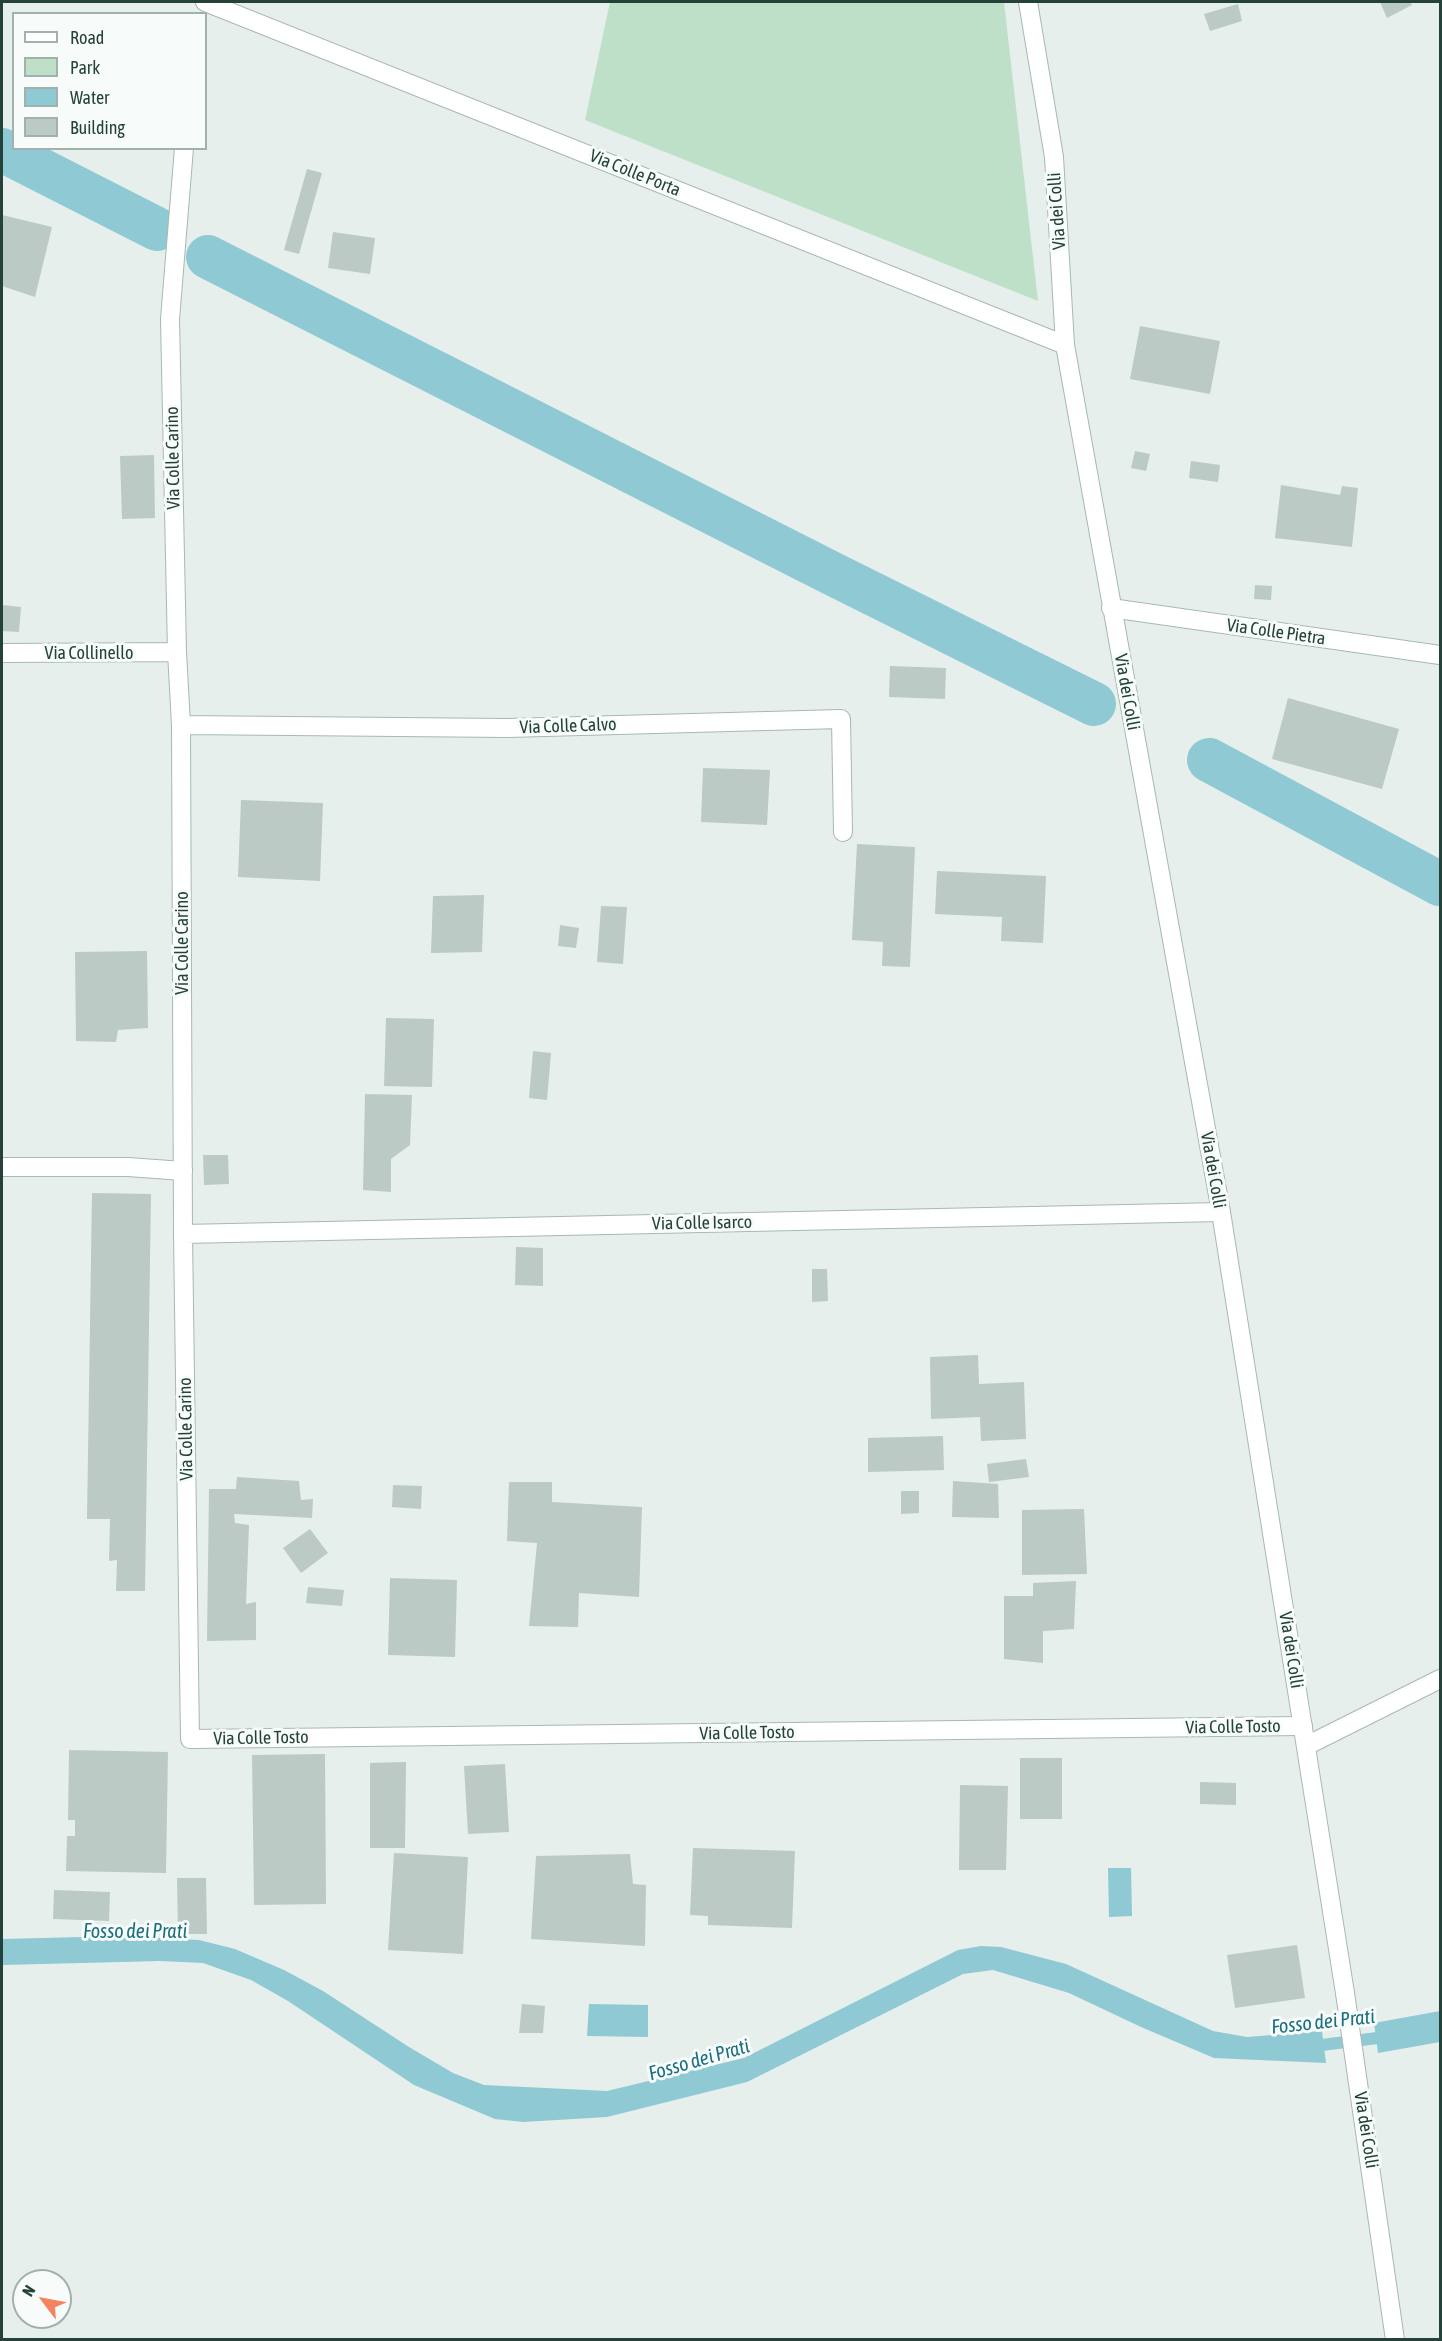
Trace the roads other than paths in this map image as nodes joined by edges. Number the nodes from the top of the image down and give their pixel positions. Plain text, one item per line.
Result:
1 (205, 2) edge
2 (1028, 2) edge
3 (183, 150) edge
4 (1065, 345) junction
5 (1111, 608) junction
6 (177, 652) junction
7 (2, 653) edge
8 (1440, 655) edge
9 (181, 725) junction
10 (843, 832) dead end
11 (2, 1167) edge
12 (183, 1171) junction
13 (1221, 1212) junction
14 (183, 1234) junction
15 (1440, 1679) edge
16 (1303, 1726) junction
17 (190, 1739) joint
18 (1306, 1746) junction
19 (1395, 2340) edge

1 - 4 street, Via Colle Porta
2 - 4 street, Via dei Colli
3 - 6 street, Via Colle Carino
4 - 5 street, Via dei Colli
5 - 8 street, Via Colle Pietra
5 - 13 street, Via dei Colli
6 - 7 street, Via Collinello
6 - 9 street, Via Colle Carino
9 - 10 street, Via Colle Calvo
9 - 12 street, Via Colle Carino
11 - 12 street
12 - 14 street, Via Colle Carino
13 - 14 street, Via Colle Isarco
13 - 16 street, Via dei Colli
14 - 17 street, Via Colle Carino
15 - 18 street
16 - 17 street, Via Colle Tosto
16 - 18 street, Via dei Colli
18 - 19 street, Via dei Colli

